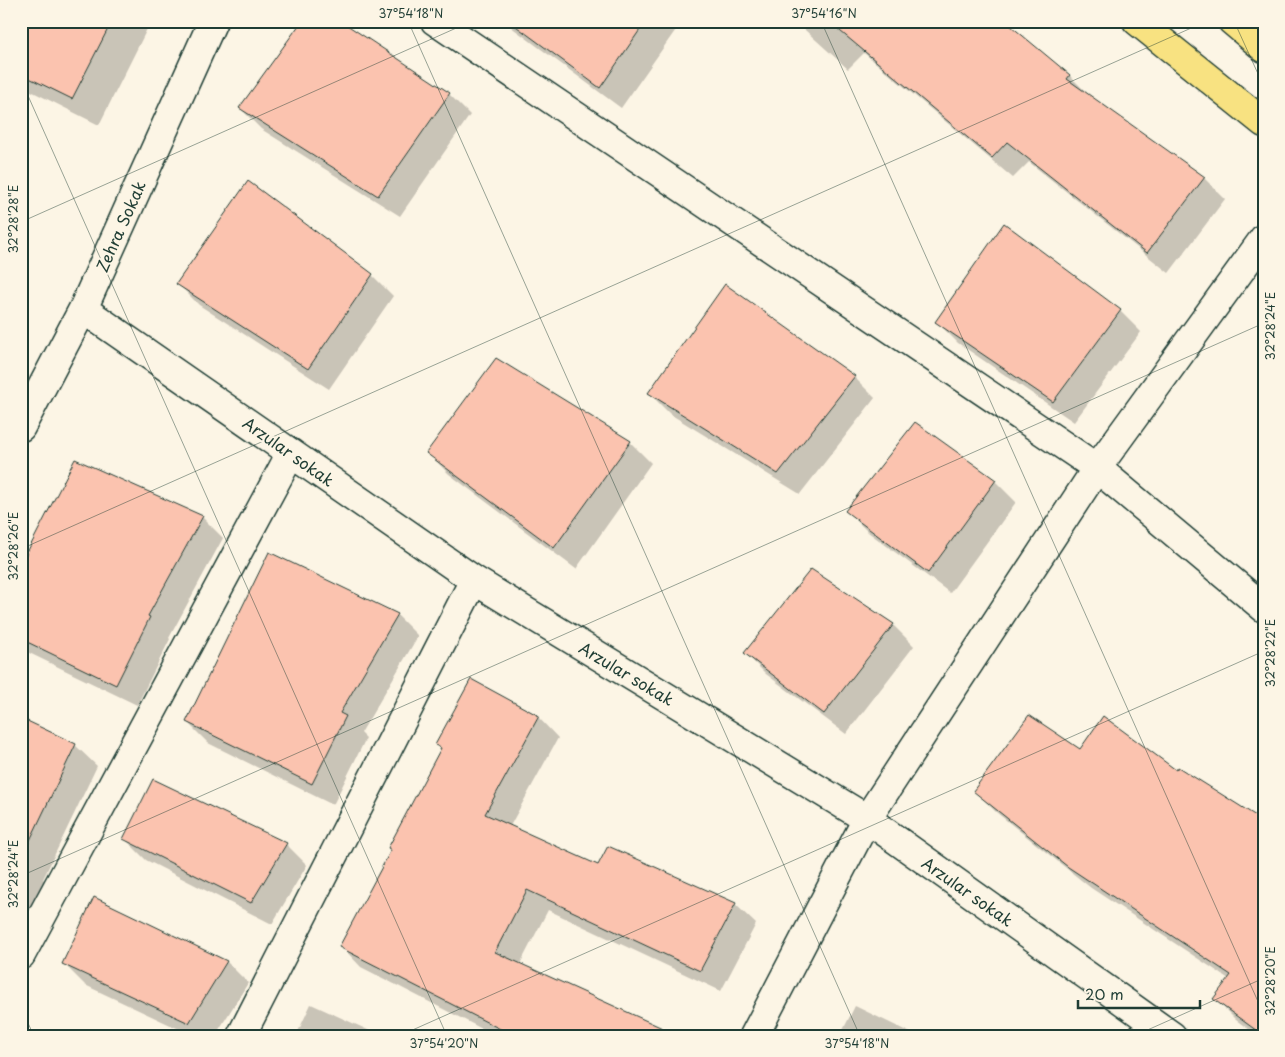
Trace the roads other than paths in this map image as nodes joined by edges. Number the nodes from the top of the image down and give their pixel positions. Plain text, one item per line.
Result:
1 (213, 21) edge
2 (435, 21) edge
3 (1138, 21) edge
4 (1232, 21) edge
5 (1264, 48) edge
6 (1264, 123) edge
7 (1264, 238) edge
8 (83, 309) junction
9 (21, 427) edge
10 (291, 453) junction
11 (1097, 468) junction
12 (474, 580) junction
13 (1264, 608) edge
14 (867, 819) junction
15 (21, 955) edge
16 (240, 1036) edge
17 (754, 1036) edge
18 (1172, 1036) edge

1 - 8 street, Zehra Sokak
2 - 11 street
3 - 6 main road
4 - 5 main road
7 - 11 street
8 - 9 street, Zehra Sokak
8 - 10 street, Arzular sokak
10 - 12 street, Arzular sokak
10 - 15 street
11 - 13 street
11 - 14 street
12 - 14 street, Arzular sokak
12 - 16 street
14 - 17 street
14 - 18 street, Arzular sokak

